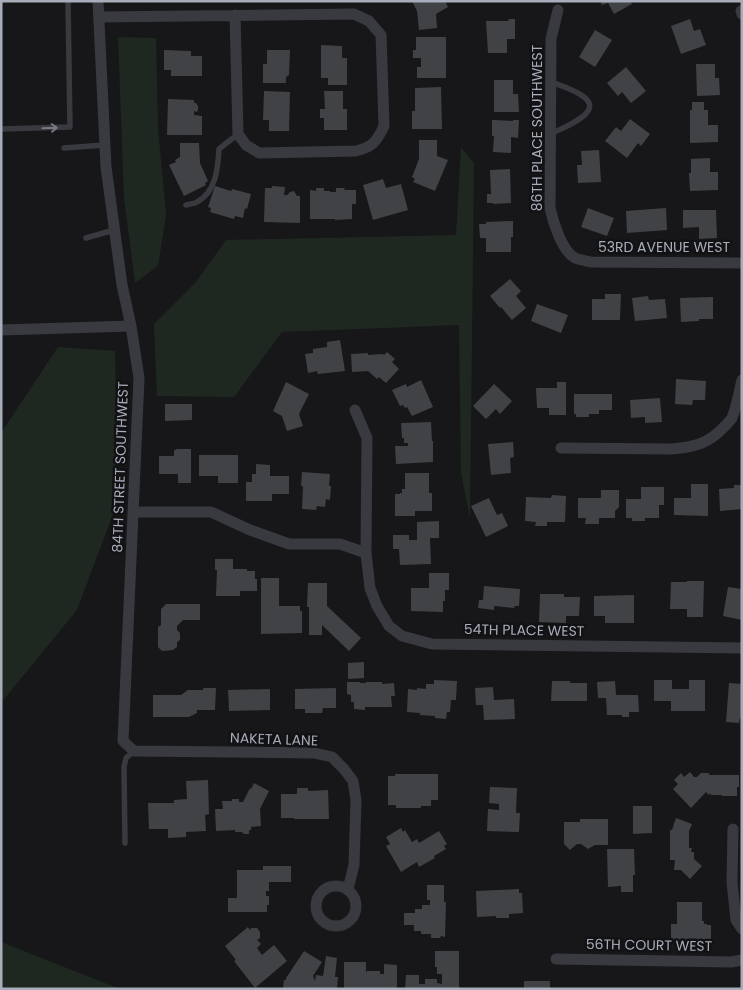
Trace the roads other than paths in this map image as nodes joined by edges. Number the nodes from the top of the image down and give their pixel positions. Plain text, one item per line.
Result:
1 (68, 1) edge
2 (98, 1) edge
3 (558, 10) dead end
4 (235, 15) junction
5 (98, 17) junction
6 (551, 82) junction
7 (1, 129) edge
8 (238, 134) junction
9 (551, 134) junction
10 (105, 145) junction
11 (64, 148) dead end
12 (186, 206) dead end
13 (114, 230) junction
14 (86, 238) dead end
15 (563, 245) joint
16 (742, 263) edge
17 (131, 326) junction
18 (1, 330) edge
19 (742, 380) edge
20 (355, 410) dead end
21 (561, 448) dead end
22 (133, 512) junction
23 (366, 553) junction
24 (742, 648) edge
25 (134, 751) junction
26 (733, 829) dead end
27 (125, 843) dead end
28 (348, 889) dead end
29 (742, 929) edge
30 (556, 958) dead end
31 (742, 960) edge

7 -> 1 lane
2 - 5 street, 84TH STREET SOUTHWEST
3 - 6 street, 86TH PLACE SOUTHWEST
4 - 5 street
4 - 8 street
4 - 8 street
5 - 10 street, 84TH STREET SOUTHWEST
6 - 9 street, 86TH PLACE SOUTHWEST
6 - 9 lane
8 - 12 lane
9 - 15 street, 86TH PLACE SOUTHWEST
10 - 11 lane
10 - 13 street, 84TH STREET SOUTHWEST
13 - 14 lane
13 - 17 street, 84TH STREET SOUTHWEST
15 - 16 street, 53RD AVENUE WEST
17 - 18 street
17 - 22 street, 84TH STREET SOUTHWEST
19 - 21 street
20 - 23 street, 54TH PLACE WEST
22 - 23 street
22 - 25 street, 84TH STREET SOUTHWEST
23 - 24 street, 54TH PLACE WEST
25 - 27 lane
25 - 28 street, NAKETA LANE
26 - 29 street
30 - 31 street, 56TH COURT WEST

